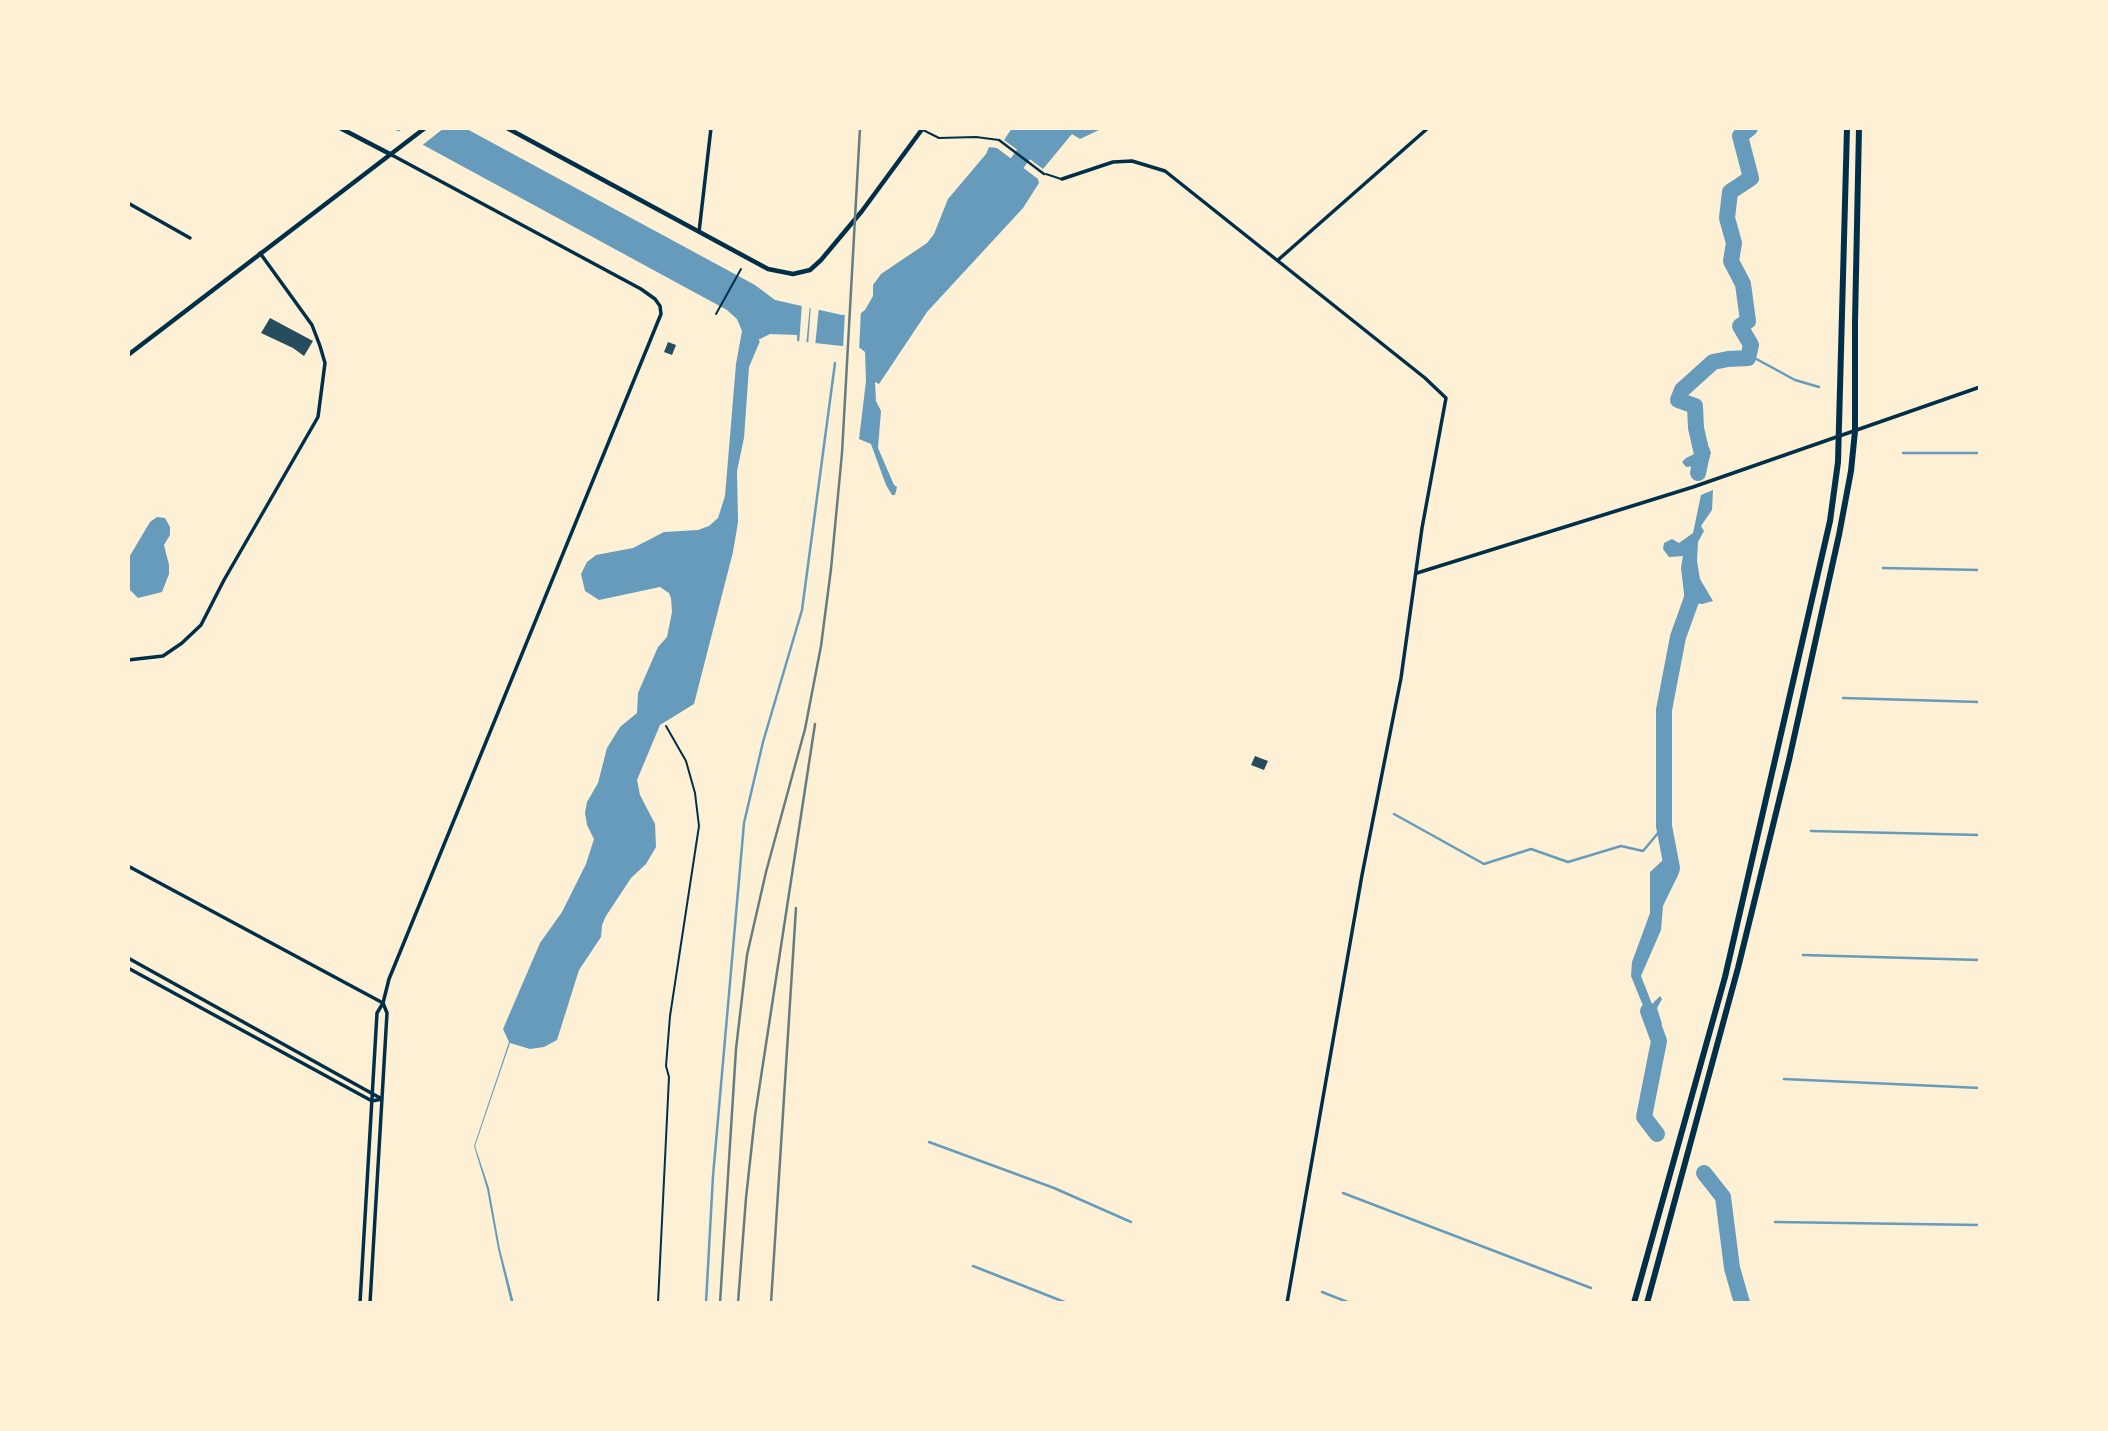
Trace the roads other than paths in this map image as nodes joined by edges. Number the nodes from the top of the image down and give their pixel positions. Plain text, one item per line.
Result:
1 (340, 128) edge
2 (425, 128) edge
3 (507, 128) edge
4 (711, 128) edge
5 (1428, 128) edge
6 (1847, 128) edge
7 (1859, 128) edge
8 (922, 129) edge
9 (999, 140) joint
10 (390, 154) junction
11 (1044, 174) joint
12 (1062, 179) joint
13 (128, 203) edge
14 (699, 232) junction
15 (190, 238) dead end
16 (260, 253) junction
17 (1278, 260) junction
18 (128, 355) edge
19 (1980, 387) edge
20 (1855, 431) junction
21 (1838, 436) junction
22 (1417, 573) junction
23 (128, 660) edge
24 (128, 866) edge
25 (128, 958) edge
26 (128, 968) edge
27 (383, 1003) junction
28 (372, 1092) junction
29 (382, 1099) junction
30 (372, 1101) junction
31 (360, 1303) edge
32 (370, 1303) edge
33 (1287, 1303) edge
34 (1634, 1303) edge
35 (1647, 1303) edge

1 - 10 street
2 - 10 street
3 - 14 street
4 - 14 street
5 - 17 street
6 - 21 main road
7 - 20 main road
8 - 9 lane
8 - 14 street
9 - 11 street
10 - 16 street
10 - 27 street
11 - 12 lane
12 - 17 street
13 - 15 street
16 - 18 street
16 - 23 street
17 - 22 street
19 - 20 street
20 - 21 street
20 - 35 main road
21 - 22 street
21 - 34 main road
22 - 33 street
24 - 27 street
25 - 28 street
26 - 30 street
27 - 28 street
27 - 29 street
28 - 29 street
28 - 30 street
29 - 30 street
29 - 32 street
30 - 31 street

